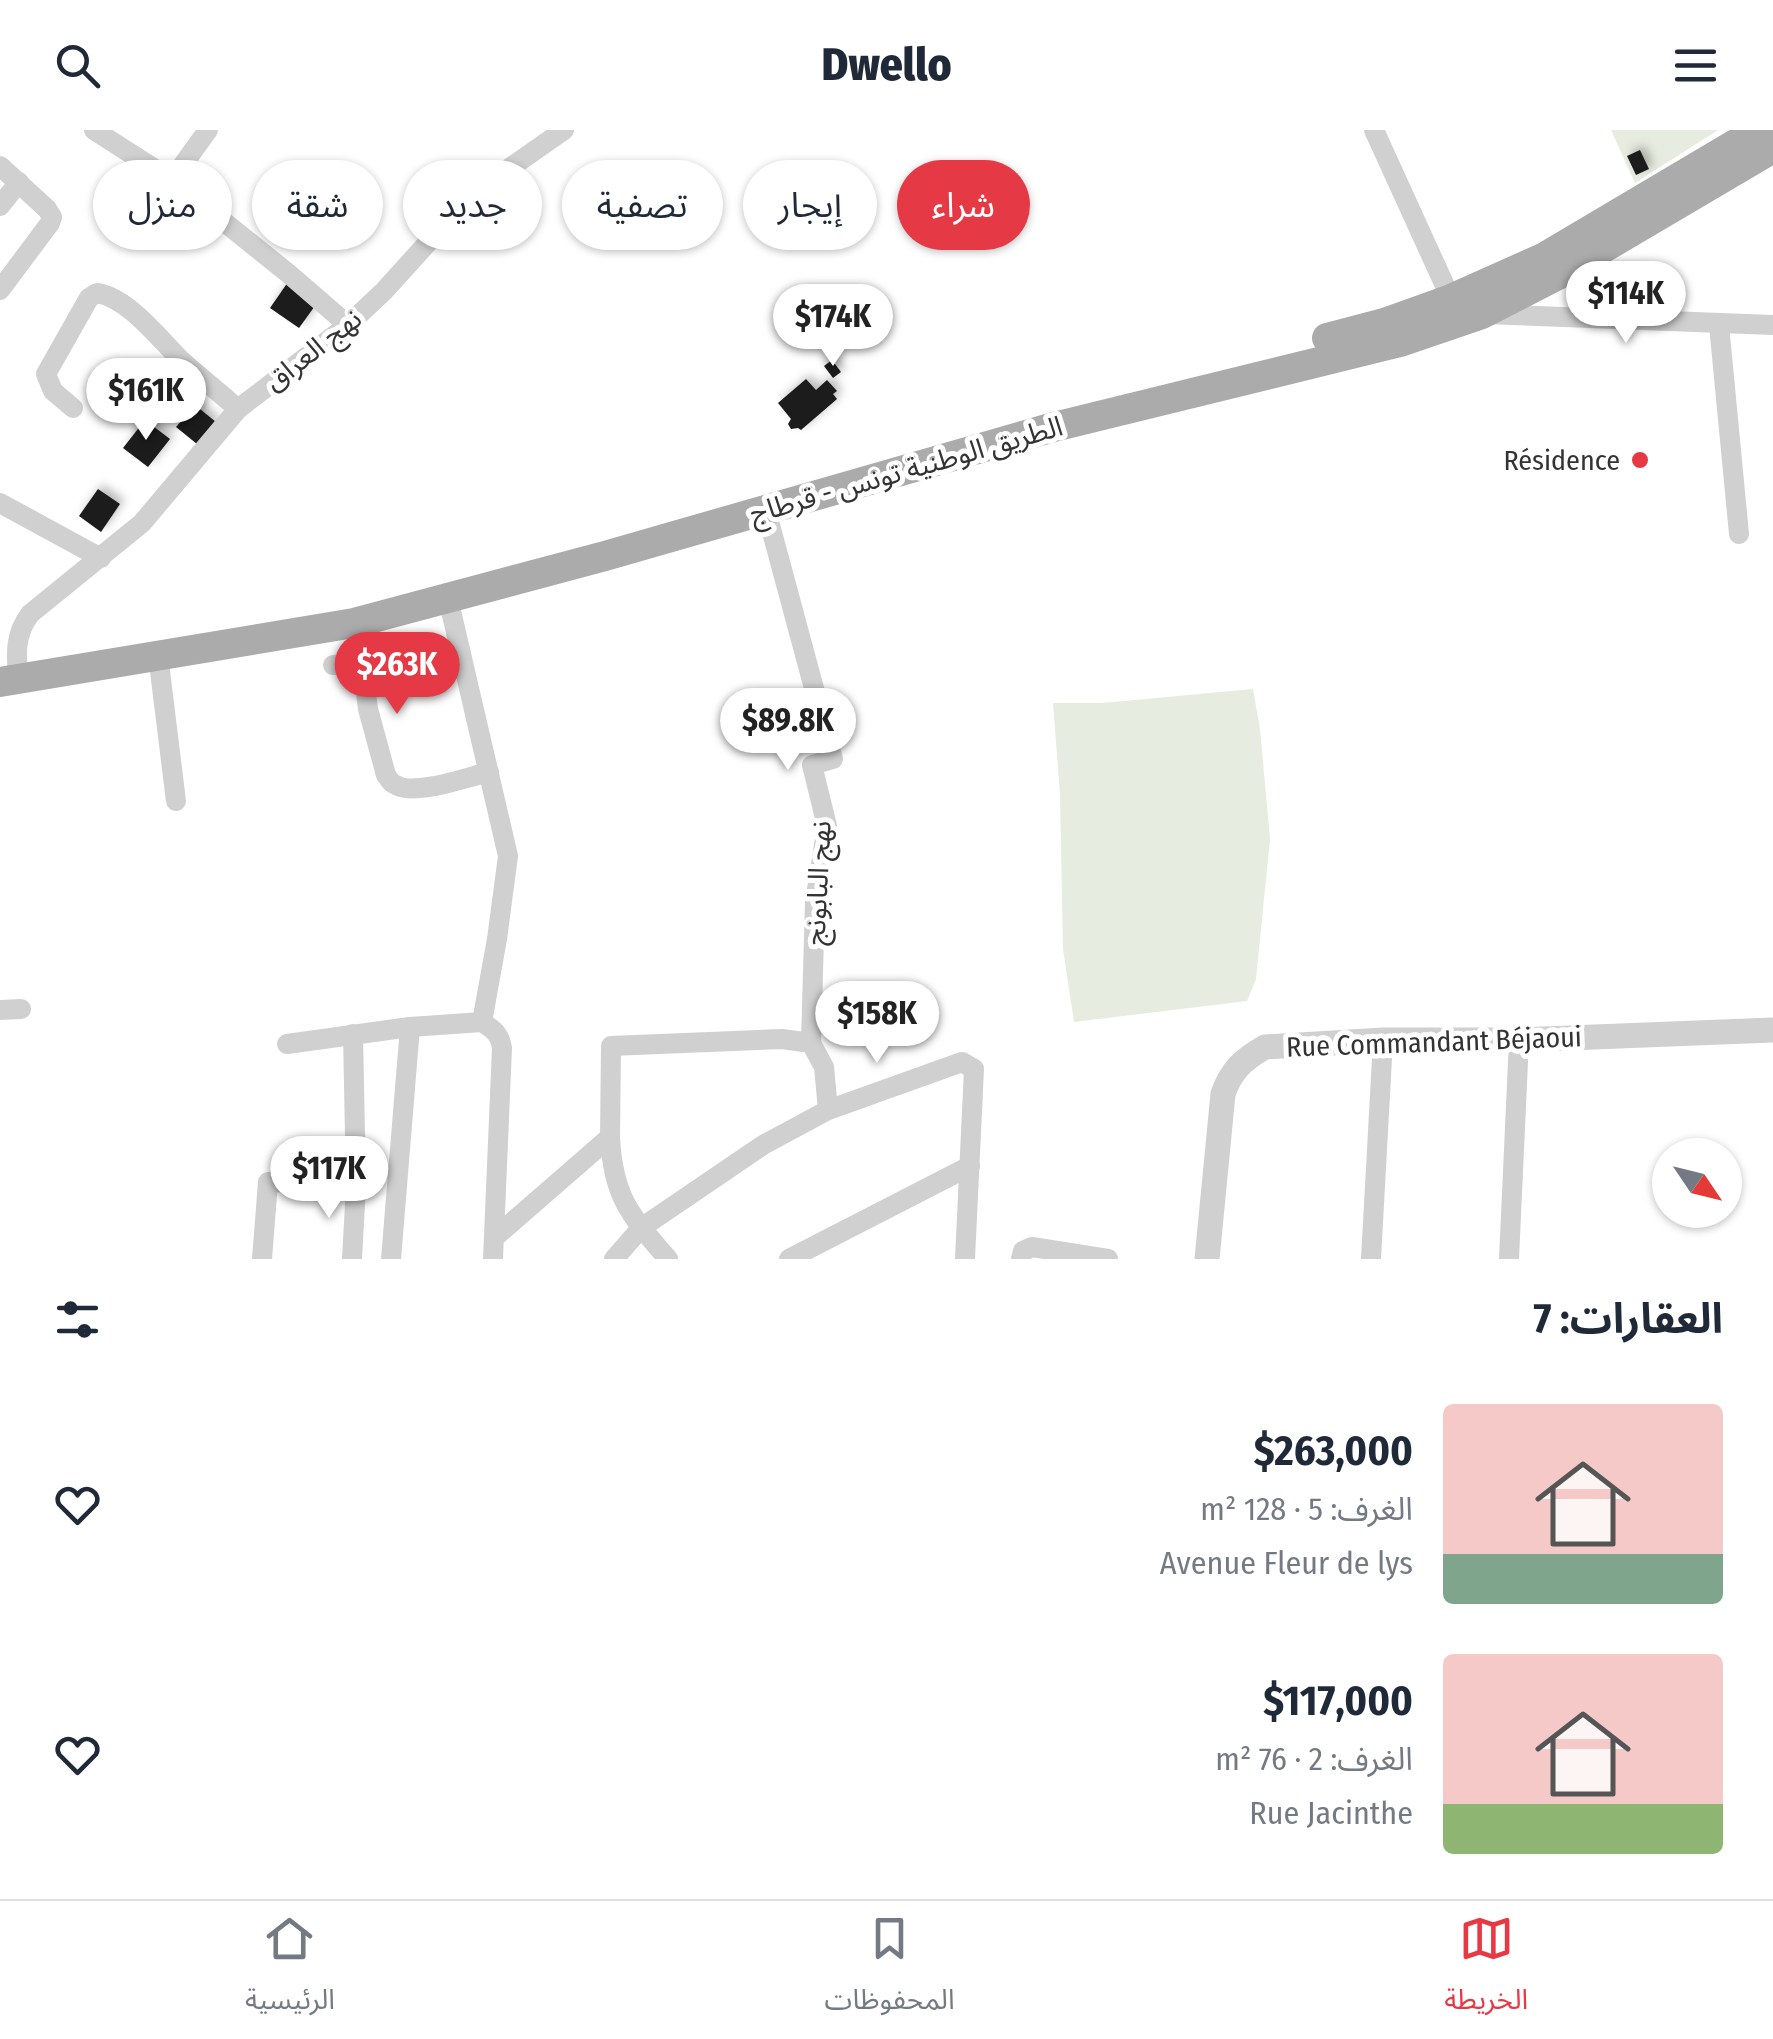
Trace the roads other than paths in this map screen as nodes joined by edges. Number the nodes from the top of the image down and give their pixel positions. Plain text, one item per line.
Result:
1 (94, 130) edge
2 (208, 130) edge
3 (564, 130) edge
4 (1374, 130) edge
5 (1759, 130) edge
6 (1773, 148) edge
7 (141, 160) edge
8 (186, 160) edge
9 (0, 166) edge
10 (19, 182) junction
11 (0, 206) edge
12 (232, 228) edge
13 (0, 290) edge
14 (1452, 300) junction
15 (1482, 314) junction
16 (348, 325) junction
17 (1719, 325) junction
18 (1773, 325) edge
19 (73, 408) dead end
20 (238, 408) junction
21 (0, 503) edge
22 (766, 510) junction
23 (1739, 534) dead end
24 (101, 558) junction
25 (448, 598) junction
26 (158, 655) junction
27 (334, 665) dead end
28 (9, 669) edge
29 (489, 772) junction
30 (176, 801) dead end
31 (482, 1022) junction
32 (410, 1028) junction
33 (1773, 1030) edge
34 (353, 1034) junction
35 (1383, 1040) junction
36 (1519, 1040) junction
37 (811, 1043) junction
38 (287, 1044) dead end
39 (828, 1110) junction
40 (610, 1136) junction
41 (970, 1166) junction
42 (356, 1186) junction
43 (641, 1228) junction
44 (493, 1248) edge
45 (262, 1259) edge
46 (352, 1259) edge
47 (392, 1259) edge
48 (614, 1259) edge
49 (668, 1259) edge
50 (789, 1259) edge
51 (965, 1259) edge
52 (1021, 1259) edge
53 (1108, 1259) edge
54 (1207, 1259) edge
55 (1370, 1259) edge
56 (1509, 1259) edge

1 - 7 street
2 - 8 street
3 - 16 street, نهج العراق
4 - 14 street
5 - 14 main road, الطريق الوطنية تونس - قرطاج
6 - 15 main road, الطريق الوطنية تونس - قرطاج
9 - 10 street
10 - 11 street
10 - 13 street
12 - 16 street
14 - 15 street
14 - 28 main road, الطريق الوطنية تونس - قرطاج
15 - 17 street
15 - 22 main road, الطريق الوطنية تونس - قرطاج
16 - 20 street, نهج العراق
17 - 18 street
17 - 23 street
19 - 20 street
20 - 24 street, نهج العراق
21 - 24 street
22 - 25 main road, الطريق الوطنية تونس - قرطاج
22 - 37 street, نهج البابونج
24 - 28 street, نهج العراق
25 - 26 main road, الطريق الوطنية تونس - قرطاج
25 - 29 street
26 - 28 main road, الطريق الوطنية تونس - قرطاج
26 - 30 street
27 - 29 street
29 - 31 street
31 - 32 street
31 - 44 street
32 - 34 street
32 - 47 street
33 - 36 street, Rue Commandant Béjaoui
34 - 38 street
34 - 42 street
35 - 36 street, Rue Commandant Béjaoui
35 - 54 street, Rue Commandant Béjaoui
35 - 55 street
36 - 56 street
37 - 39 street
37 - 40 street
39 - 41 street
39 - 43 street
40 - 43 street
40 - 44 street
41 - 50 street
41 - 51 street
42 - 45 street
42 - 46 street
43 - 48 street
43 - 49 street
52 - 53 street

